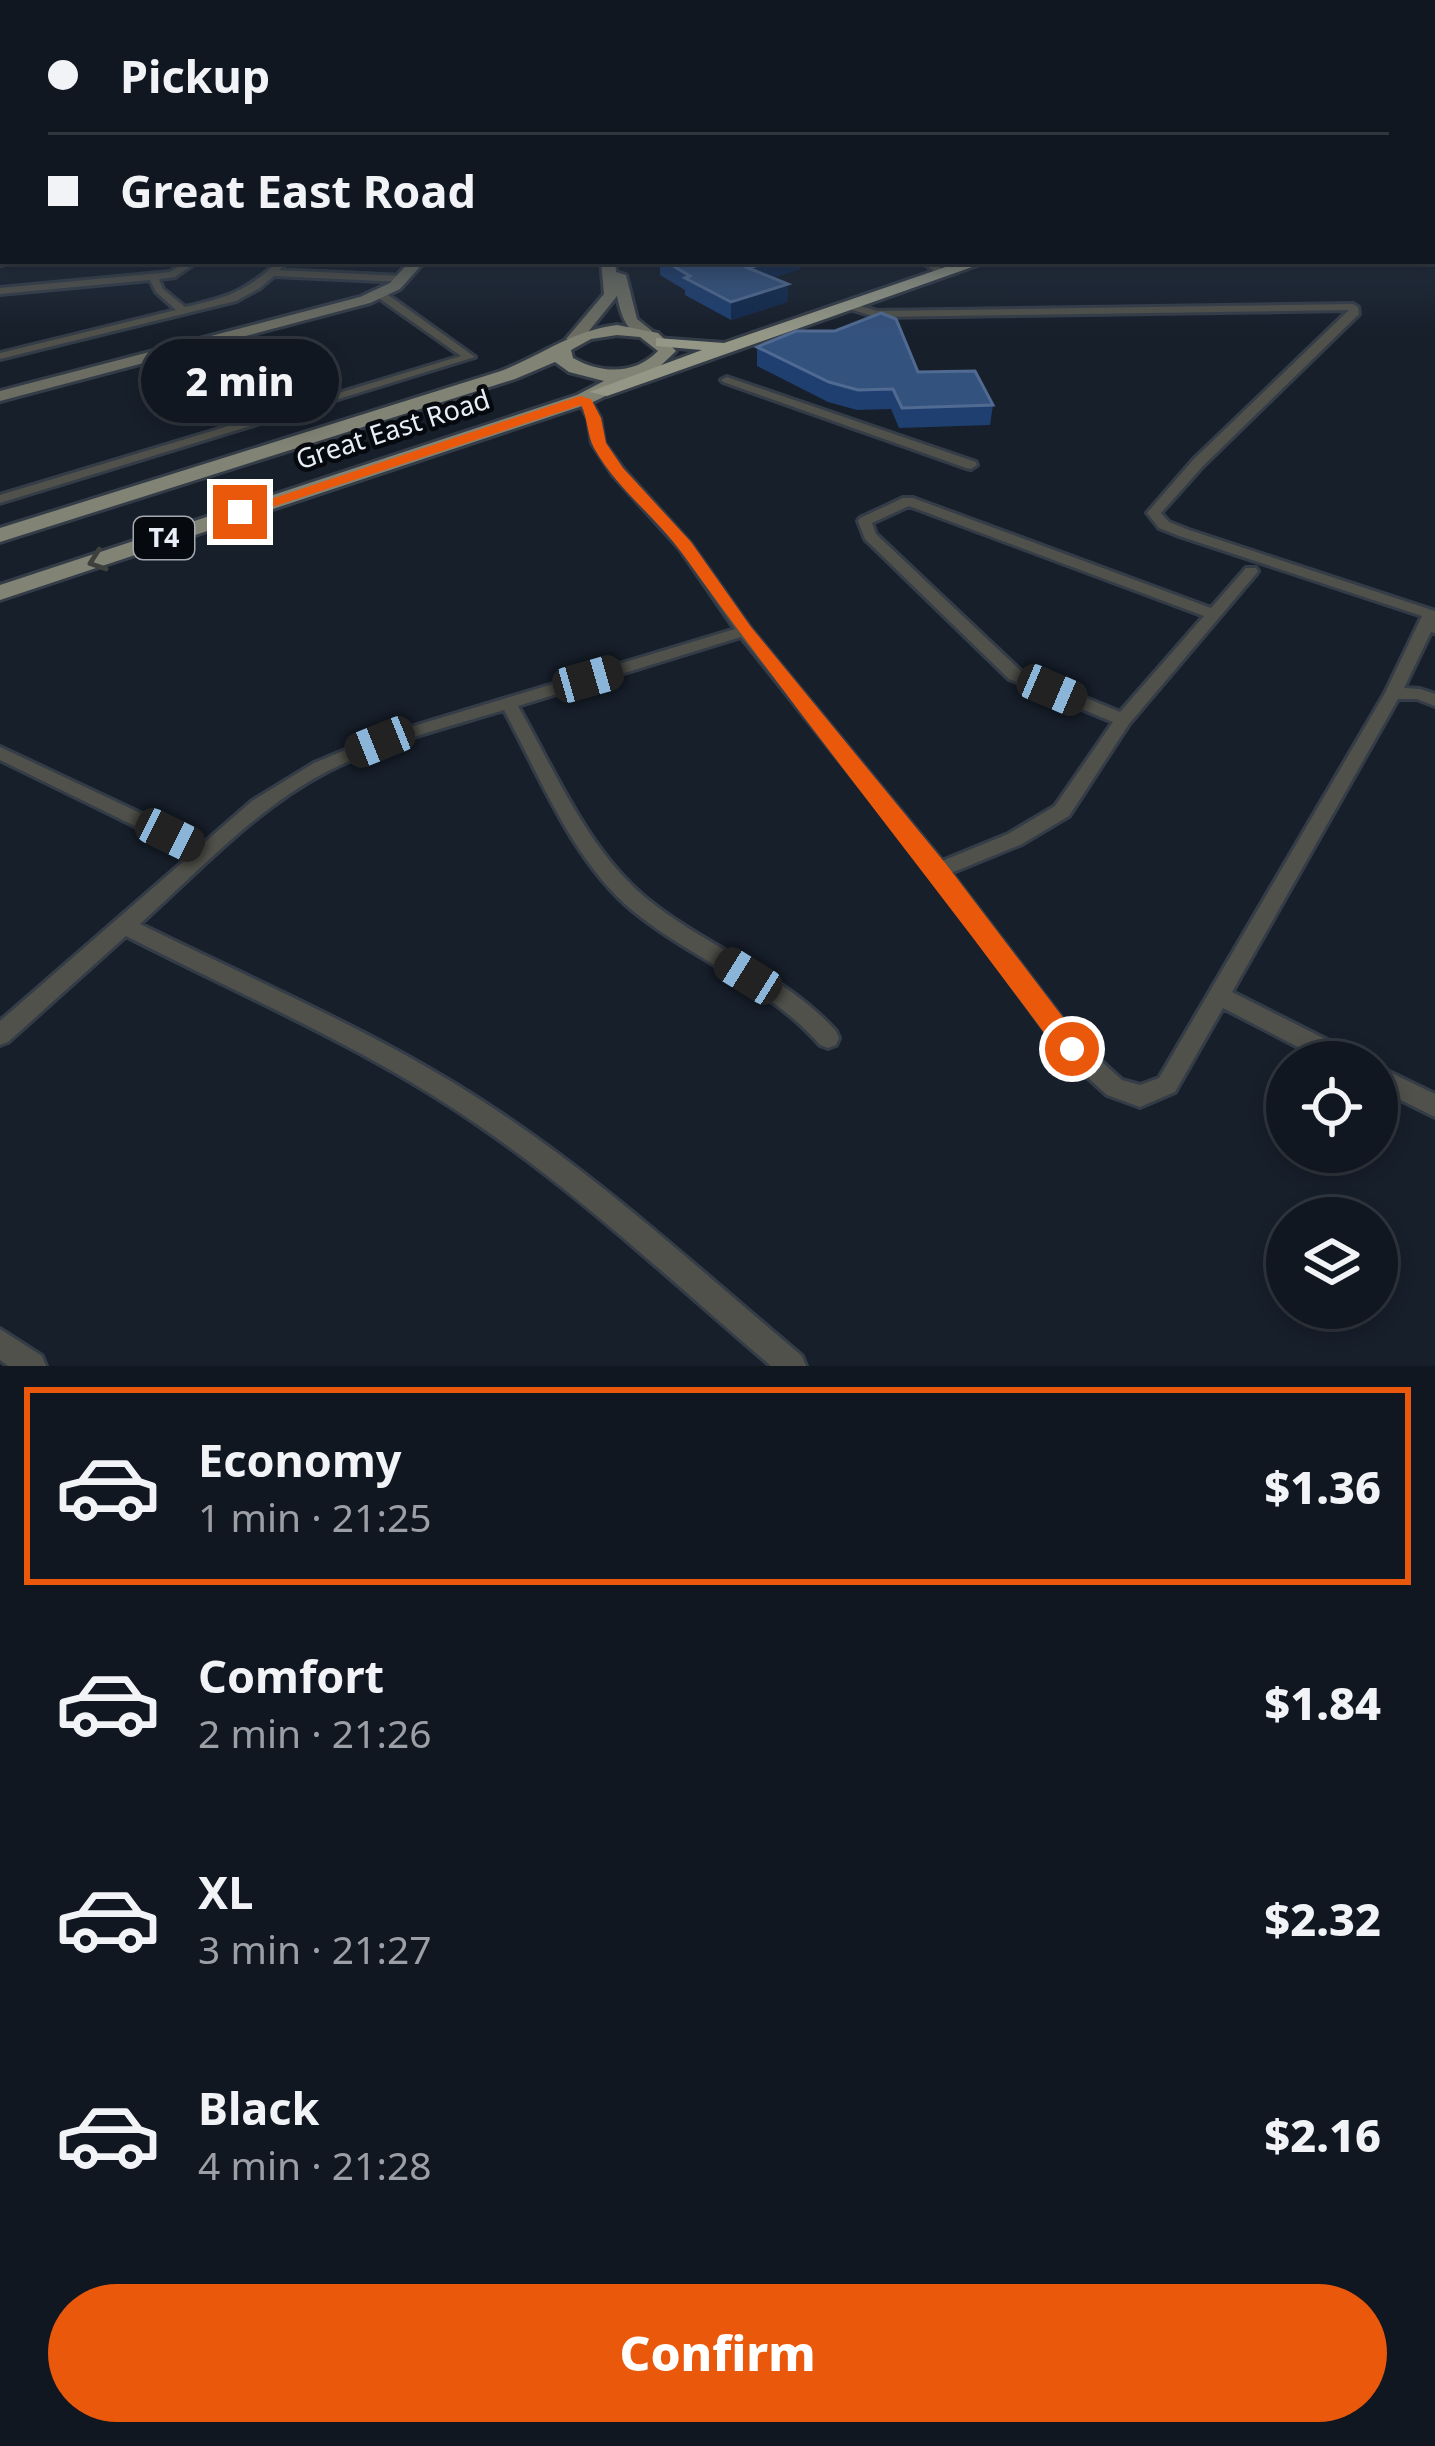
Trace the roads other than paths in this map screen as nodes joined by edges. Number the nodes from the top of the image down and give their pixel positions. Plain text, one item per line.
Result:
1 (190, 264) edge
2 (282, 264) edge
3 (416, 264) edge
4 (608, 264) edge
5 (620, 264) edge
6 (934, 267) edge
7 (274, 273) junction
8 (154, 277) junction
9 (404, 279) junction
10 (0, 290) edge
11 (380, 295) junction
12 (865, 309) junction
13 (183, 310) junction
14 (798, 324) junction
15 (573, 338) junction
16 (657, 346) junction
17 (736, 346) junction
18 (0, 356) edge
19 (629, 374) junction
20 (508, 375) junction
21 (727, 380) dead end
22 (0, 396) edge
23 (592, 396) junction
24 (970, 465) dead end
25 (0, 499) edge
26 (0, 535) edge
27 (1251, 572) dead end
28 (0, 593) edge
29 (1216, 615) junction
30 (1431, 627) edge
31 (744, 631) junction
32 (1393, 693) junction
33 (1435, 700) edge
34 (508, 702) junction
35 (1123, 720) junction
36 (0, 753) edge
37 (205, 852) junction
38 (938, 870) junction
39 (124, 926) junction
40 (1217, 995) junction
41 (0, 1035) edge
42 (828, 1038) dead end
43 (1308, 1041) edge
44 (1398, 1087) edge
45 (1435, 1106) edge
46 (0, 1343) edge
47 (32, 1366) edge
48 (792, 1366) edge

1 - 8 street
2 - 7 street
3 - 9 street
4 - 15 street
5 - 16 street
6 - 12 highway, Great East Road
7 - 9 street
7 - 13 street
8 - 10 street
8 - 13 street
9 - 11 street
11 - 22 street
11 - 25 street
12 - 14 highway, Great East Road
12 - 30 street
13 - 18 street
14 - 16 highway, Great East Road
14 - 17 highway, Great East Road
15 - 16 main road
15 - 19 main road
15 - 20 main road, Great East Road / T4
15 - 20 main road
16 - 17 highway, Great East Road
16 - 19 main road
17 - 23 highway, Great East Road
19 - 23 main road, T4
20 - 26 main road, Great East Road / T4
21 - 24 street
23 -> 28 main road, Great East Road / T4
23 - 31 street
27 - 29 street
29 - 35 street
29 - 35 street
30 - 32 street
31 - 34 street
31 - 38 street
32 - 33 street
32 - 40 street
34 - 37 street
34 - 42 street
35 - 38 street
36 - 37 street
37 - 39 street
38 - 40 street
39 - 41 street
39 - 48 street
40 - 43 street
44 - 45 street
46 - 47 street

